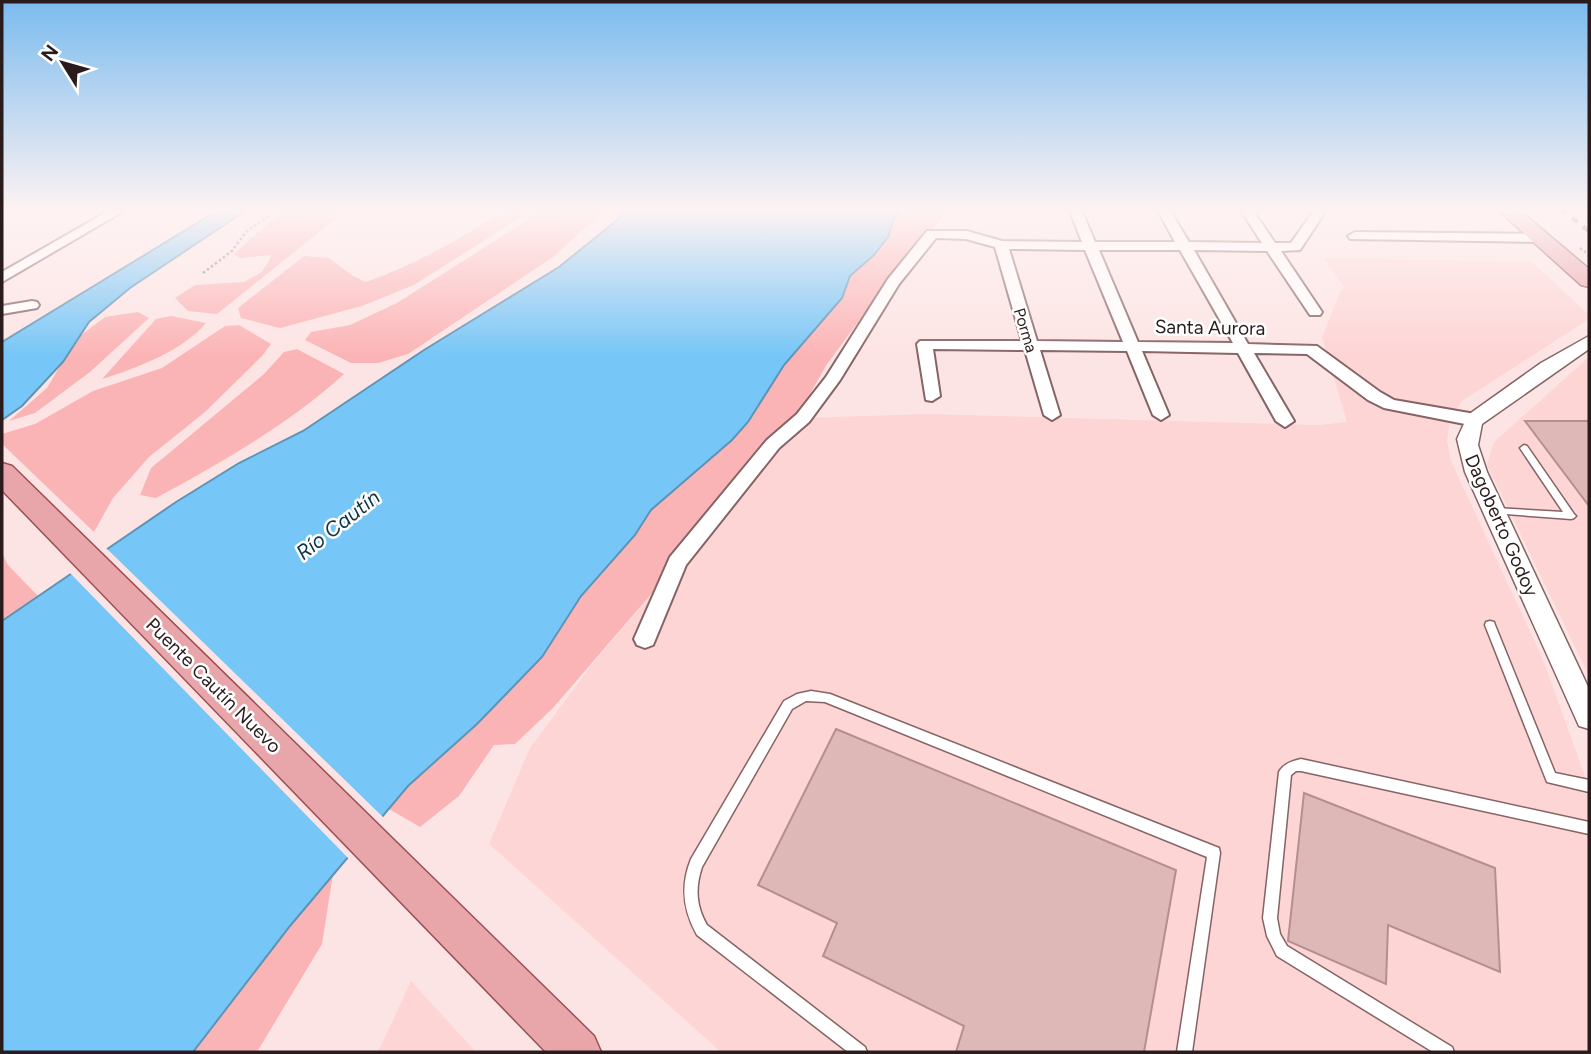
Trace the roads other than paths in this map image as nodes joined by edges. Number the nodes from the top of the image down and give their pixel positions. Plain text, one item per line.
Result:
1 (36, 258) edge
2 (912, 258) edge
3 (1005, 258) edge
4 (1095, 258) edge
5 (1191, 258) edge
6 (1279, 258) edge
7 (1565, 258) edge
8 (2, 278) edge
9 (1589, 280) edge
10 (32, 304) dead end
11 (2, 310) edge
12 (1315, 312) dead end
13 (1589, 341) edge
14 (1030, 345) junction
15 (1133, 346) junction
16 (1243, 348) junction
17 (932, 396) dead end
18 (1052, 415) dead end
19 (1161, 415) dead end
20 (1475, 419) junction
21 (1285, 422) dead end
22 (1524, 448) dead end
23 (2, 473) edge
24 (1494, 511) junction
25 (1490, 625) dead end
26 (645, 639) dead end
27 (1589, 717) edge
28 (1589, 786) edge
29 (1589, 828) edge
30 (578, 1052) edge
31 (860, 1052) edge
32 (1185, 1052) edge
33 (1447, 1052) edge

1 - 8 street
2 - 26 street
3 - 14 street, Porma
4 - 15 street
5 - 16 street
6 - 12 street
7 - 9 main road
10 - 11 street
13 - 20 street
14 - 15 street, Santa Aurora
14 - 17 street, Santa Aurora
14 - 18 street, Porma
15 - 16 street, Santa Aurora
15 - 19 street
16 - 20 street, Santa Aurora
16 - 21 street
20 - 24 street, Dagoberto Godoy
22 - 24 lane
23 - 30 main road, Puente Cautín Nuevo
24 - 27 street, Dagoberto Godoy
25 - 28 lane
29 - 33 lane
31 - 32 lane

